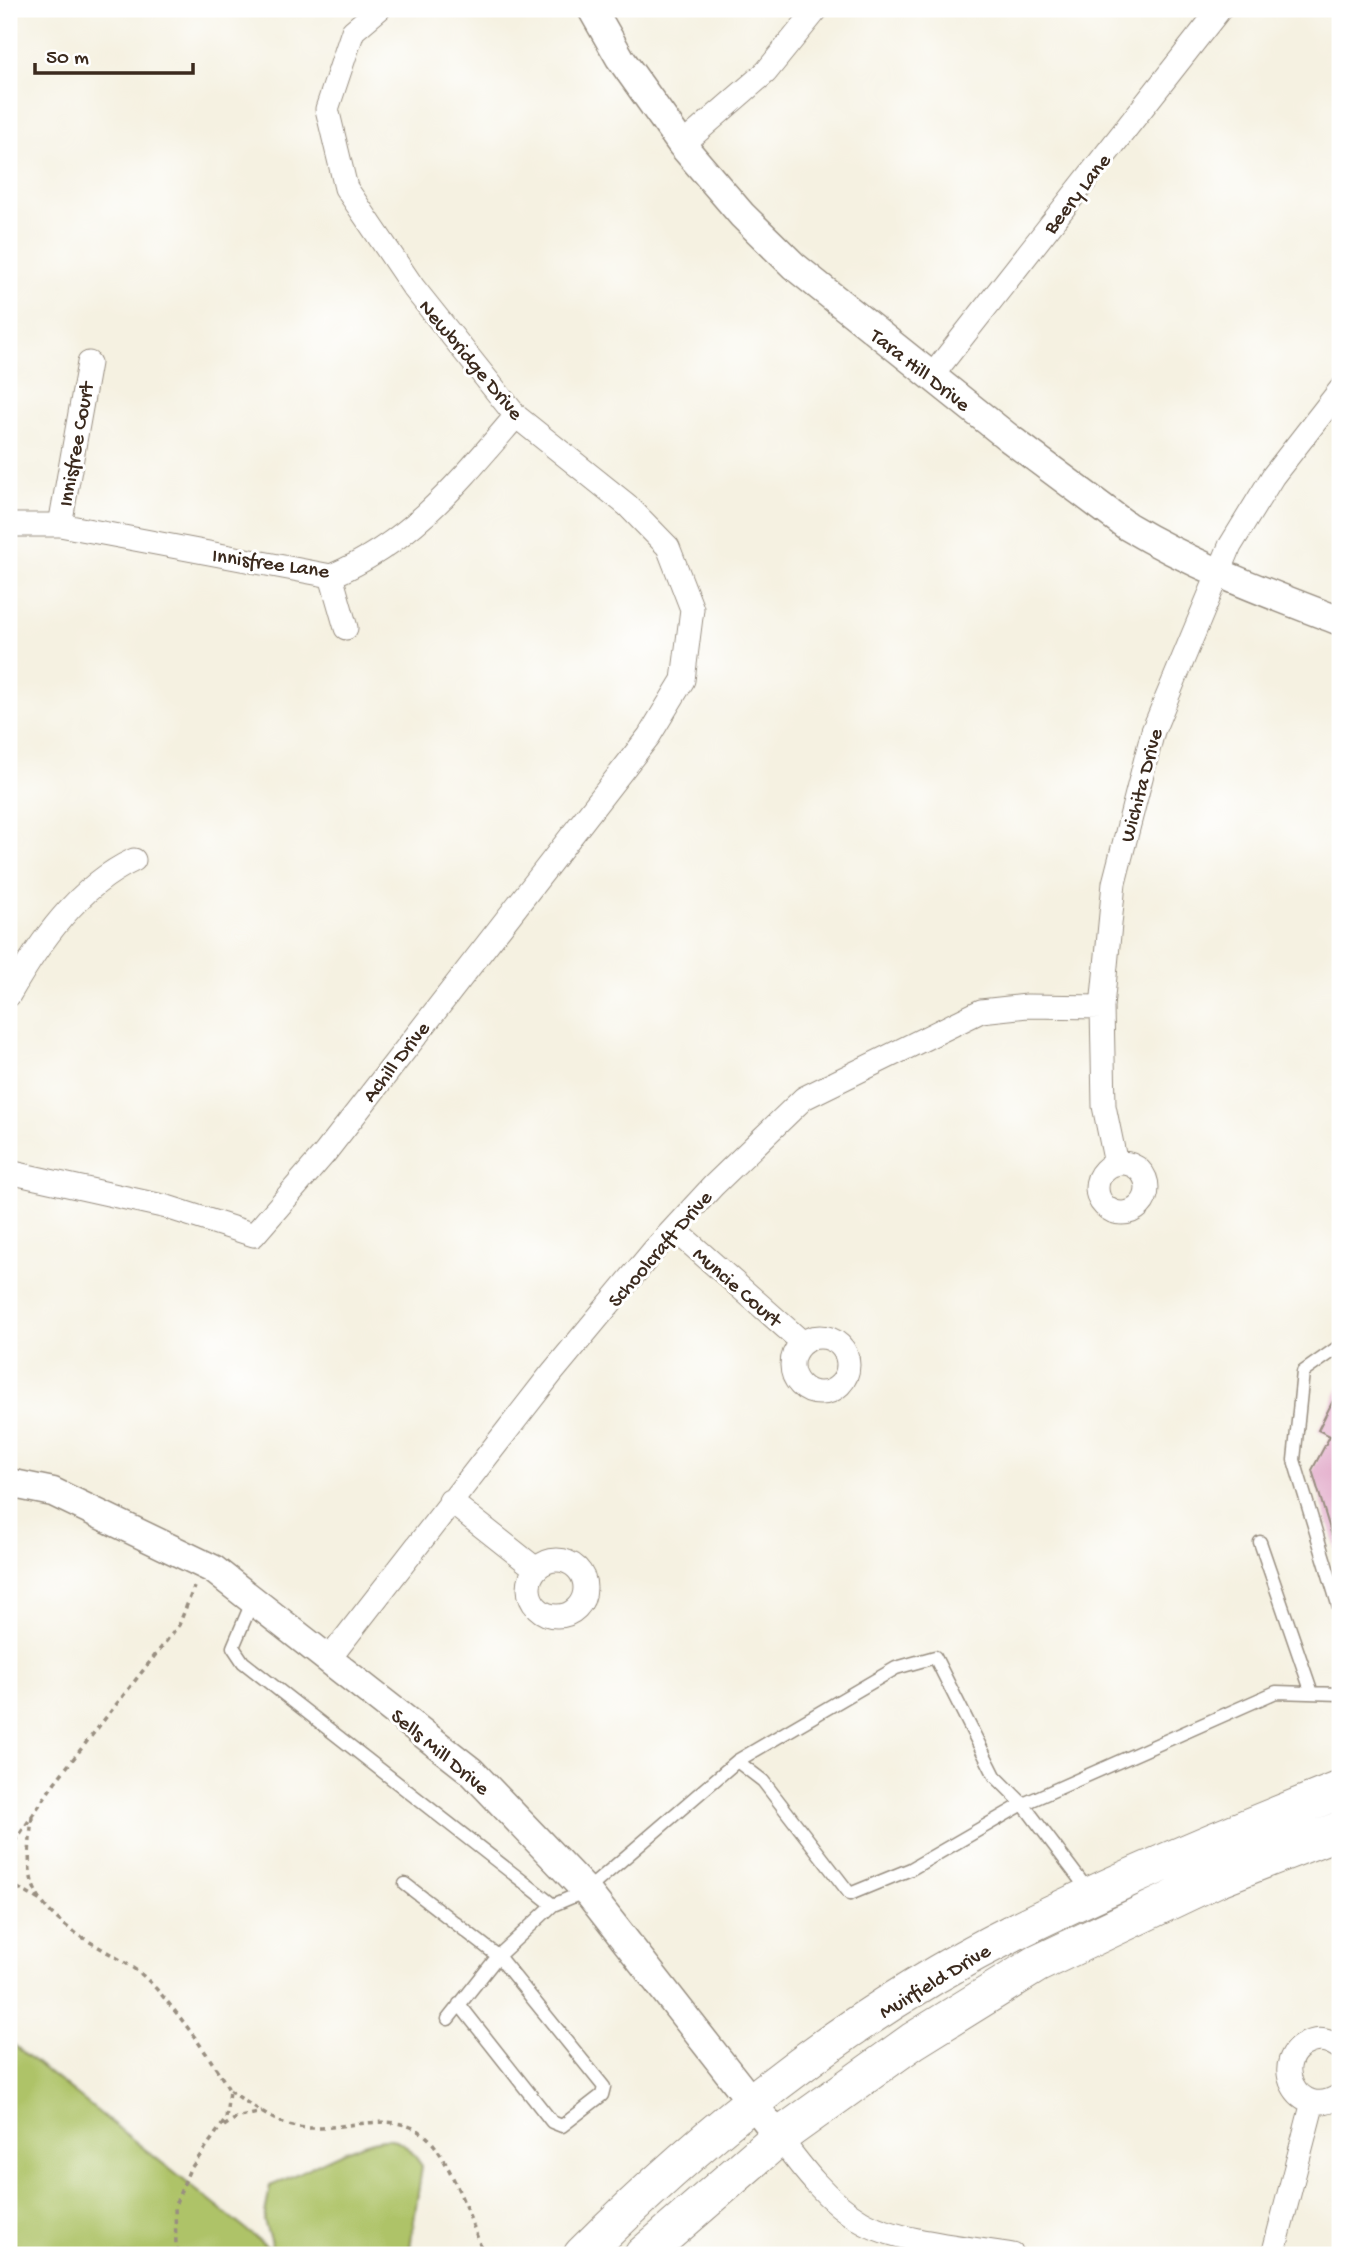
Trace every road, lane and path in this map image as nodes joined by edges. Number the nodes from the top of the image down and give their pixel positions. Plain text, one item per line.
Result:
1 (379, 9) edge
2 (592, 9) edge
3 (817, 9) edge
4 (1220, 9) edge
5 (682, 145) junction
6 (89, 363) dead end
7 (932, 377) junction
8 (1340, 390) edge
9 (516, 416) junction
10 (9, 525) edge
11 (60, 525) junction
12 (1218, 573) junction
13 (331, 576) junction
14 (1340, 621) edge
15 (346, 628) dead end
16 (683, 680) joint
17 (134, 860) dead end
18 (9, 995) edge
19 (1102, 1007) junction
20 (1116, 1164) dead end
21 (9, 1172) edge
22 (674, 1229) junction
23 (803, 1343) dead end
24 (1340, 1346) edge
25 (9, 1483) edge
26 (450, 1502) junction
27 (1260, 1542) dead end
28 (207, 1566) junction
29 (536, 1569) dead end
30 (253, 1600) junction
31 (1340, 1611) edge
32 (328, 1659) junction
33 (1312, 1693) junction
34 (1340, 1694) edge
35 (737, 1761) junction
36 (1340, 1790) edge
37 (1023, 1804) junction
38 (32, 1817) junction
39 (1340, 1830) edge
40 (9, 1850) edge
41 (9, 1883) edge
42 (405, 1884) dead end
43 (586, 1891) junction
44 (1092, 1896) junction
45 (43, 1902) junction
46 (553, 1905) junction
47 (498, 1956) junction
48 (459, 2004) junction
49 (448, 2019) dead end
50 (1340, 2048) edge
51 (229, 2090) junction
52 (1340, 2095) edge
53 (752, 2100) junction
54 (1313, 2102) junction
55 (262, 2112) junction
56 (222, 2127) junction
57 (779, 2137) junction
58 (181, 2255) edge
59 (484, 2255) edge
60 (582, 2255) edge
61 (643, 2255) edge
62 (1013, 2255) edge
63 (1273, 2255) edge

1 - 9 street, Newbridge Drive
2 - 5 street, Tara Hill Drive
3 - 5 street
4 - 7 street, Beery Lane
5 - 7 street, Tara Hill Drive
6 - 11 street, Innisfree Court
7 - 12 street, Tara Hill Drive
8 - 12 street, Wichita Drive
9 - 13 street, Innisfree Lane
9 - 16 street, Newbridge Drive
10 - 11 street, Innisfree Lane
11 - 13 street, Innisfree Lane
12 - 14 street, Tara Hill Drive
12 - 19 street, Wichita Drive
13 - 15 street
16 - 21 street, Achill Drive
17 - 18 street
19 - 20 street, Wichita Drive
19 - 22 street, Schoolcraft Drive
22 - 23 street, Muncie Court
22 - 26 street, Schoolcraft Drive
24 - 31 lane
25 - 28 street, Sells Mill Drive
26 - 29 street
26 - 32 street, Schoolcraft Drive
27 - 33 lane
28 - 30 street, Sells Mill Drive
28 - 38 path
30 - 32 street, Sells Mill Drive
30 - 46 lane
32 - 43 street, Sells Mill Drive
33 - 34 lane
33 - 37 lane
35 - 37 lane
35 - 37 lane
35 - 43 lane
36 - 44 main road, Muirfield Drive
37 - 44 lane
38 - 40 path
38 - 45 path
39 - 57 main road, Muirfield Drive
41 - 45 path
42 - 47 lane
43 - 46 lane
43 - 53 street, Sells Mill Drive
44 - 53 main road, Muirfield Drive
45 - 51 path
46 - 47 lane
47 - 48 lane
47 - 48 lane
48 - 49 lane
50 - 54 street
51 - 55 path
51 - 56 path
52 - 54 street
53 - 57 street, Sells Mill Drive
53 - 60 main road, Muirfield Drive
54 - 63 street
55 - 56 path
55 - 59 path
56 - 58 path
57 - 61 main road, Muirfield Drive
57 - 62 street

